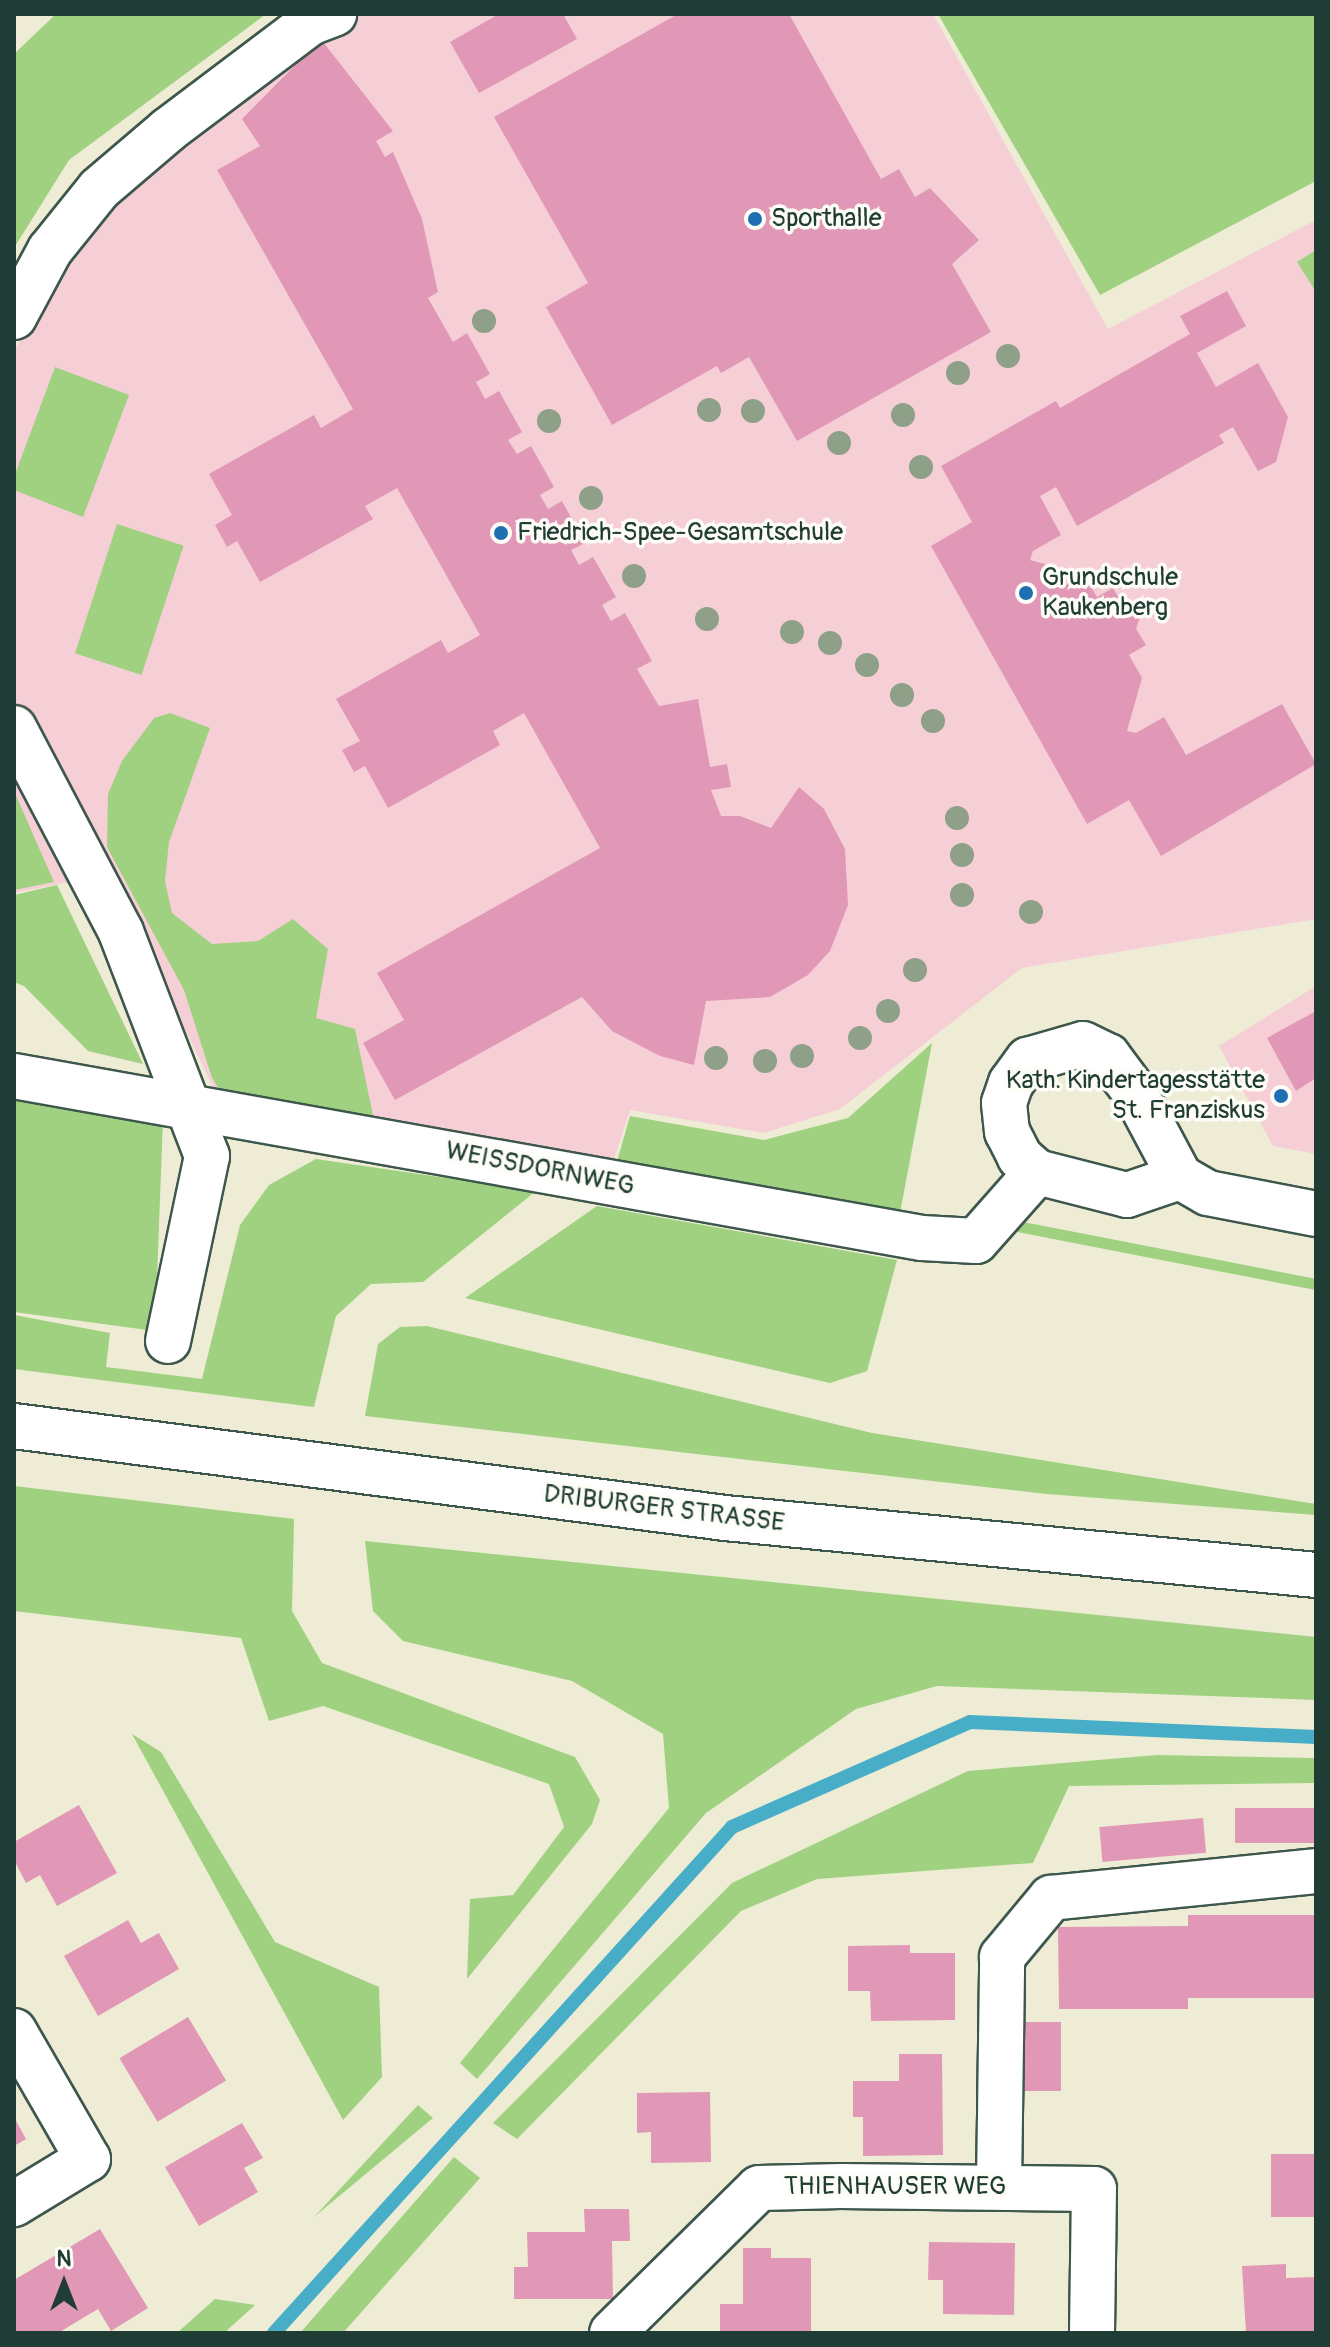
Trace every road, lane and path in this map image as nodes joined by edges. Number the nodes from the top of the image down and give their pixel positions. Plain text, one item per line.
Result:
1 (334, 14) edge
2 (14, 317) edge
3 (14, 728) edge
4 (14, 1076) edge
5 (188, 1106) junction
6 (1037, 1172) junction
7 (1180, 1177) junction
8 (1316, 1214) edge
9 (168, 1341) dead end
10 (14, 1426) edge
11 (1316, 1575) edge
12 (1316, 1871) edge
13 (14, 2031) edge
14 (999, 2186) junction
15 (14, 2204) edge
16 (612, 2333) edge
17 (1092, 2333) edge

1 - 2 street
3 - 5 street
4 - 5 street, WEISSDORNWEG
5 - 6 street, WEISSDORNWEG
5 - 9 street
6 - 7 street
6 - 7 street
7 - 8 street
10 - 11 street, DRIBURGER STRASSE
12 - 14 street
13 - 15 street
14 - 16 street, THIENHAUSER WEG
14 - 17 street, THIENHAUSER WEG

